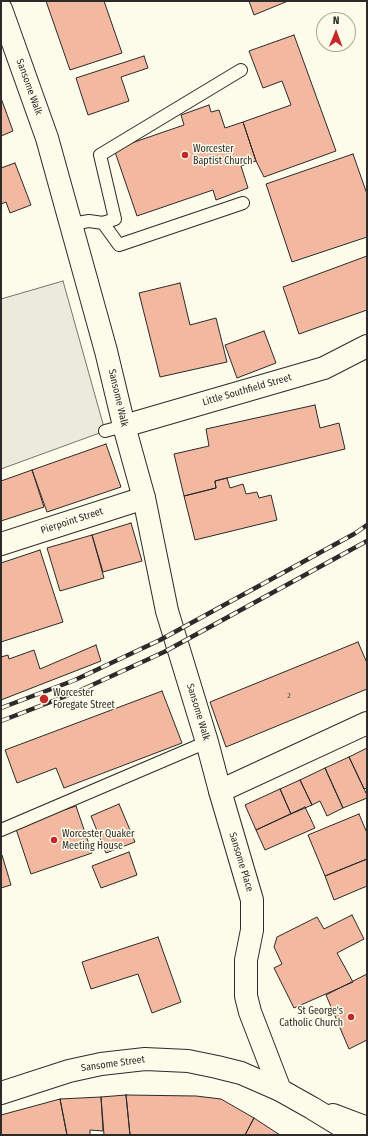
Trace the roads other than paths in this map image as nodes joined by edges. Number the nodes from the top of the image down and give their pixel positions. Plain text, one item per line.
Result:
1 (1, 9) edge
2 (241, 70) dead end
3 (243, 203) dead end
4 (103, 223) junction
5 (71, 224) junction
6 (367, 346) edge
7 (114, 428) junction
8 (144, 498) junction
9 (1, 544) edge
10 (367, 722) edge
11 (207, 742) junction
12 (220, 791) junction
13 (1, 830) edge
14 (280, 1090) junction
15 (1, 1093) edge
16 (312, 1108) junction
17 (367, 1128) edge
18 (344, 1135) edge
19 (356, 1135) edge

1 - 5 main road, Sansome Walk
2 - 4 lane
3 - 4 lane
4 - 5 lane
5 - 7 main road, Sansome Walk
6 - 7 main road, Little Southfield Street
7 - 8 main road, Sansome Walk
8 - 9 main road, Pierpoint Street
8 - 11 main road, Sansome Walk
10 - 12 main road
11 - 12 main road, Sansome Walk
11 - 13 lane
12 - 14 main road, Sansome Place
14 - 15 main road, Sansome Street
14 - 16 main road, Sansome Street
16 - 17 main road
16 - 18 main road
16 - 19 main road, Sansome Street

